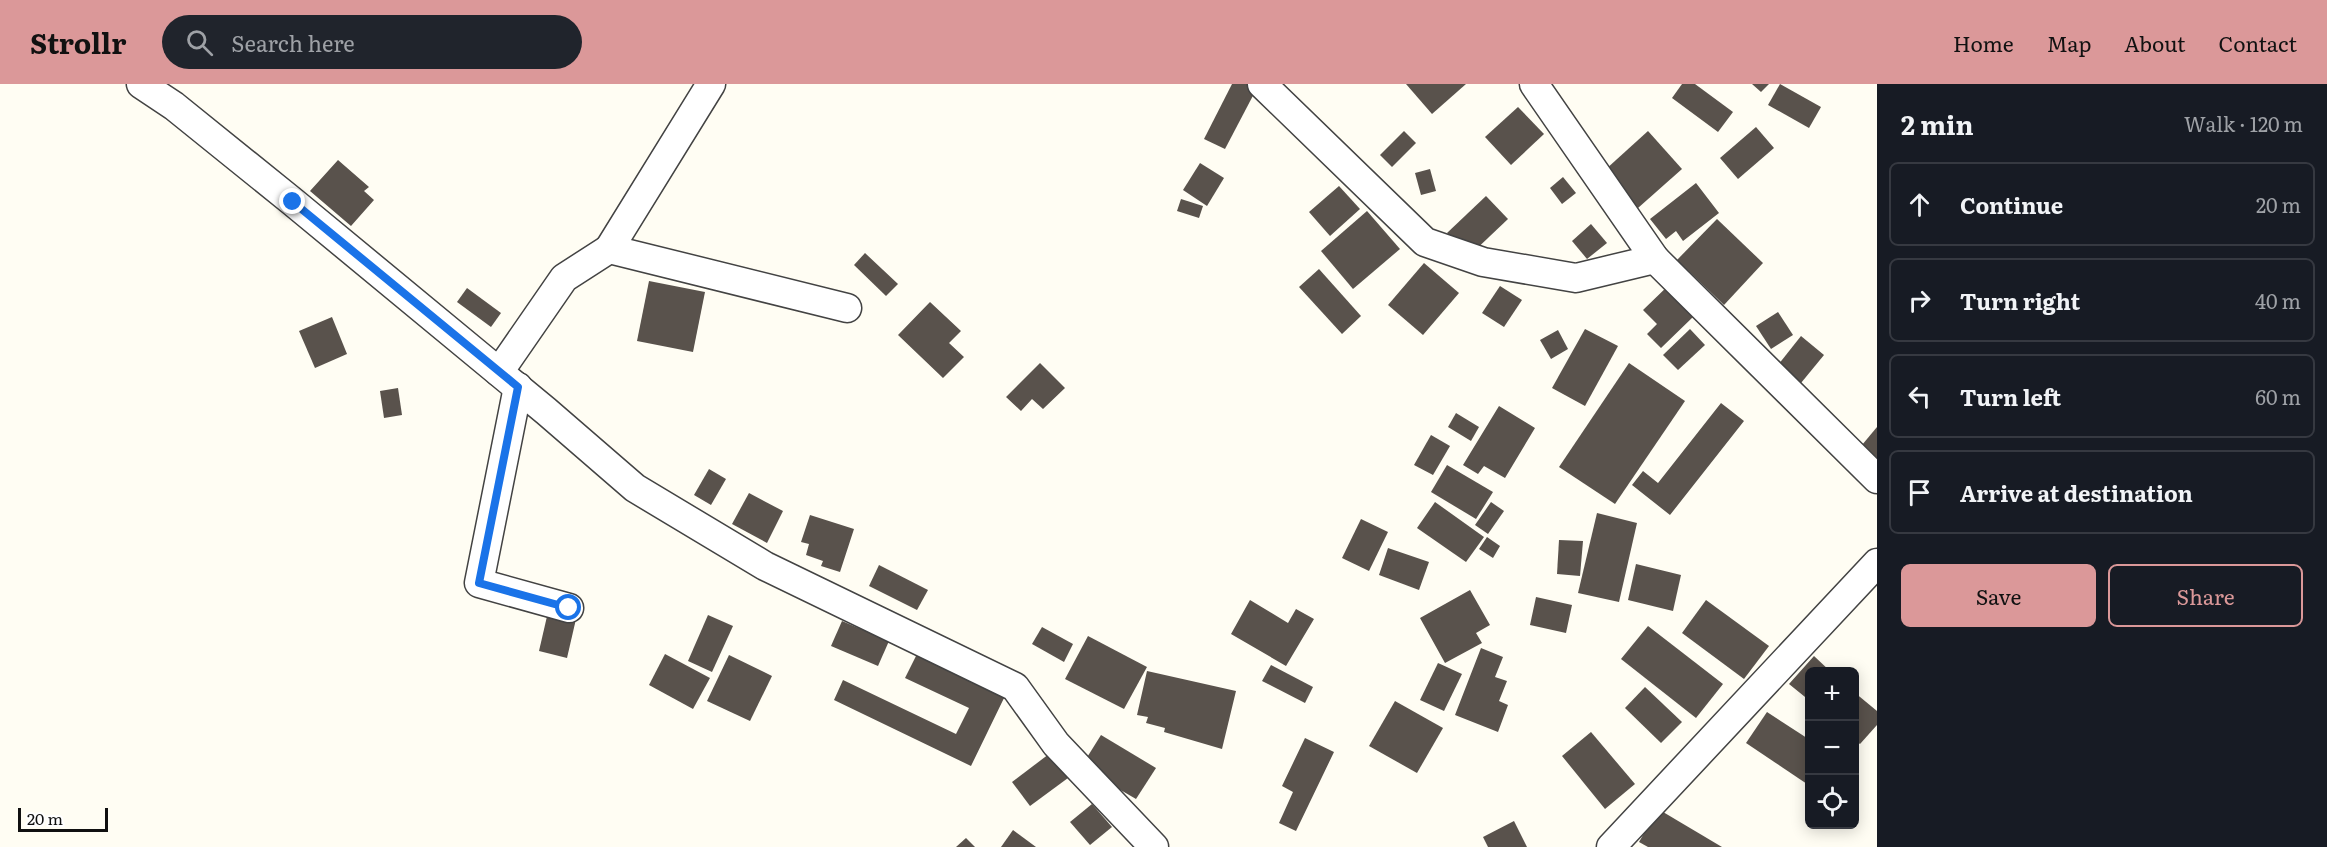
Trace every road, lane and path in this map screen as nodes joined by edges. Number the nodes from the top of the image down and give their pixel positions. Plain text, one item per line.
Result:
1 (141, 84) edge
2 (711, 84) edge
3 (1262, 84) edge
4 (1534, 84) edge
5 (609, 249) junction
6 (1655, 259) junction
7 (848, 308) dead end
8 (508, 380) junction
9 (1877, 479) edge
10 (1877, 563) edge
11 (569, 608) dead end
12 (1152, 847) edge
13 (1611, 847) edge

1 - 8 street
2 - 5 street
3 - 6 street
4 - 6 street
5 - 7 street
5 - 8 street
6 - 9 street
8 - 11 street
8 - 12 street
10 - 13 street

